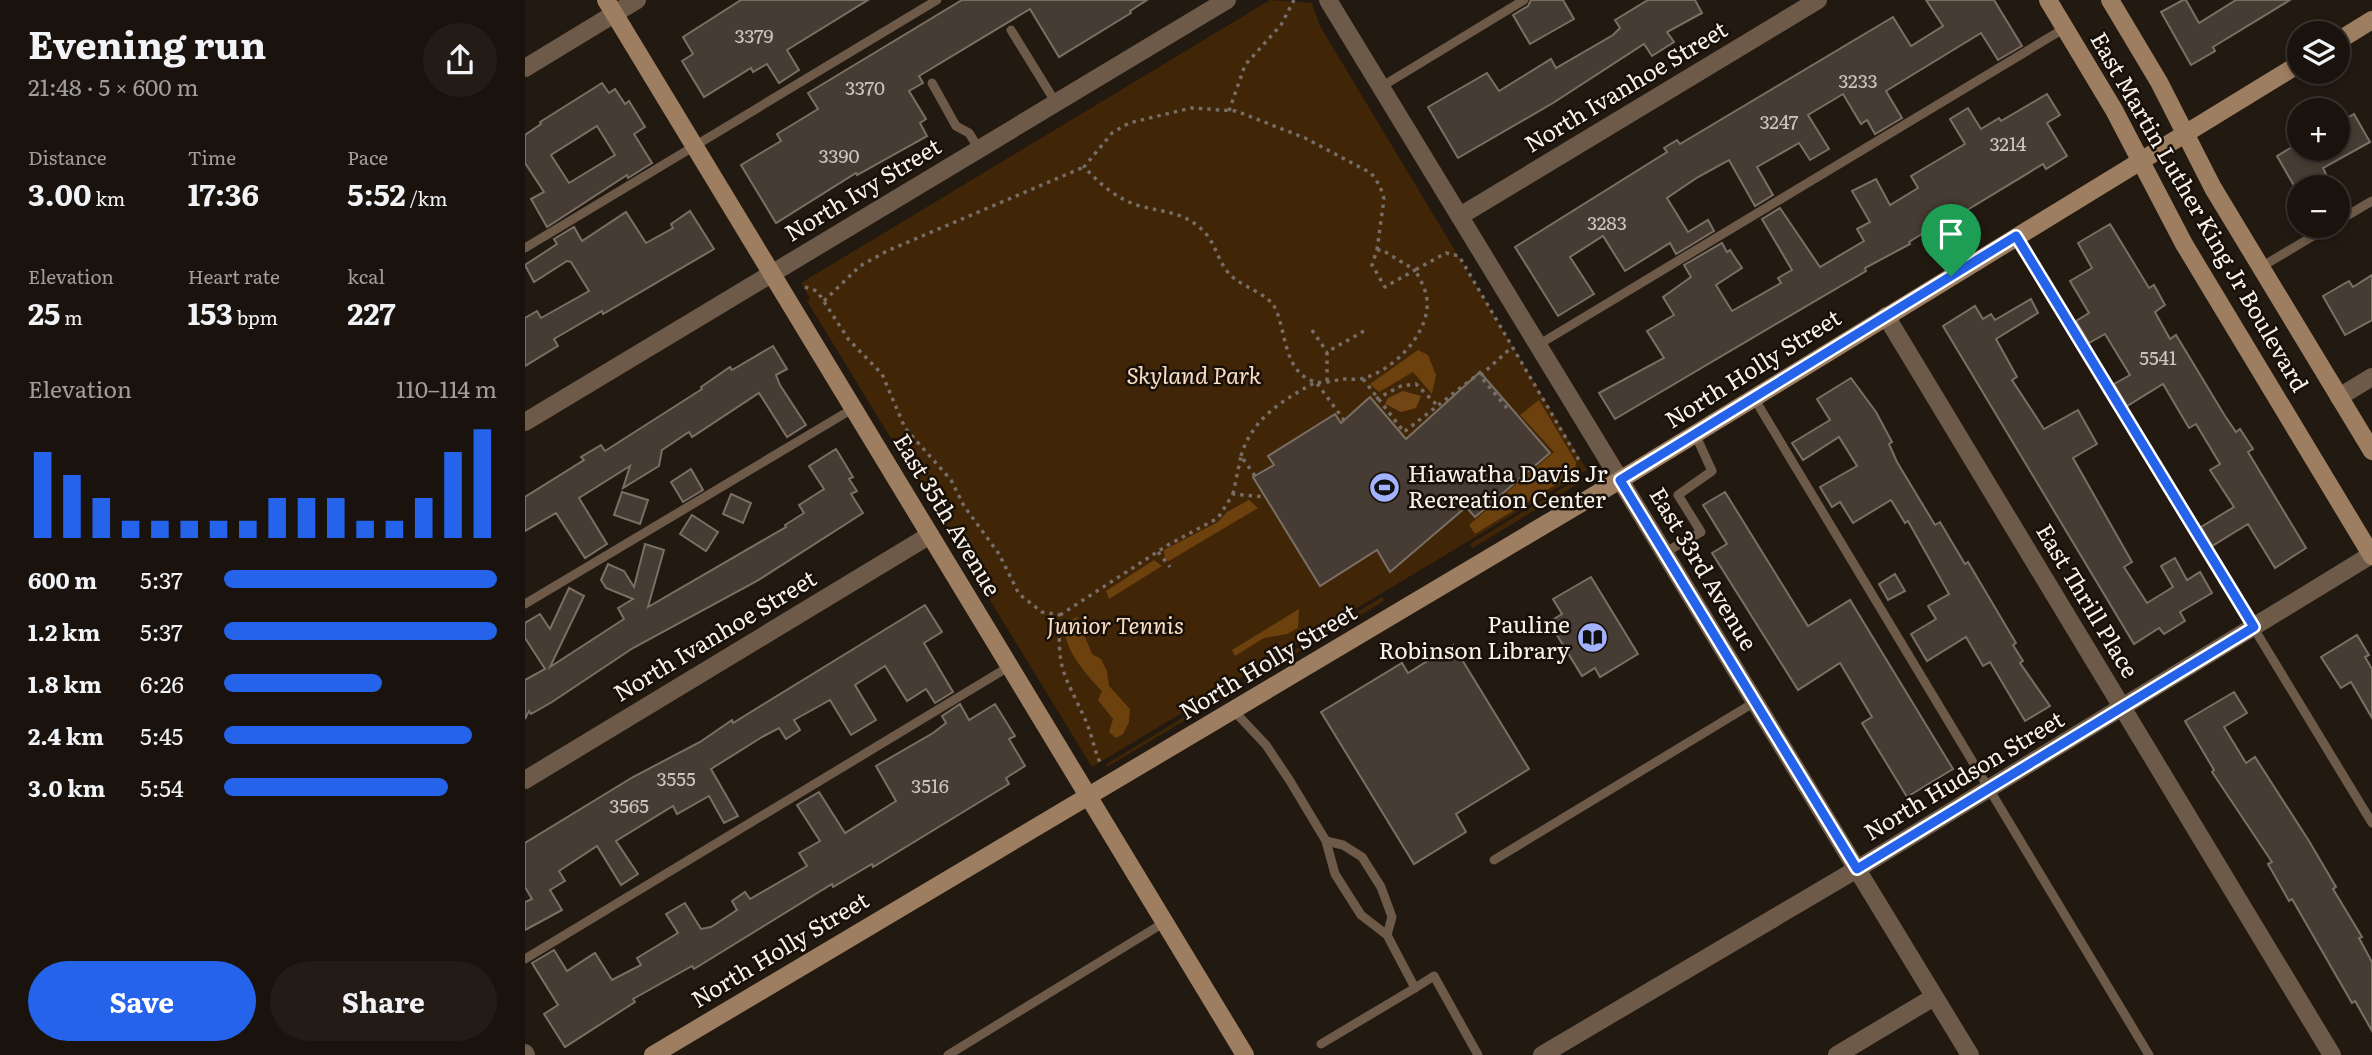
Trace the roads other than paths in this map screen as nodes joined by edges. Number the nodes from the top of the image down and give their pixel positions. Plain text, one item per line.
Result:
1 (637, 0) edge
2 (937, 0) edge
3 (1227, 0) edge
4 (1328, 0) edge
5 (1524, 0) edge
6 (1818, 0) edge
7 (2048, 0) edge
8 (2110, 0) edge
9 (611, 7) edge
10 (2372, 20) edge
11 (2065, 28) junction
12 (1011, 30) dead end
13 (2350, 34) edge
14 (525, 68) edge
15 (2287, 71) edge
16 (932, 83) dead end
17 (1381, 87) junction
18 (1056, 103) junction
19 (2185, 133) junction
20 (695, 146) junction
21 (979, 149) junction
22 (2139, 160) junction
23 (2372, 201) edge
24 (2350, 214) edge
25 (1459, 216) junction
26 (2016, 236) junction
27 (2310, 238) edge
28 (525, 248) edge
29 (2261, 267) junction
30 (772, 273) junction
31 (1886, 317) junction
32 (1538, 345) junction
33 (2372, 377) edge
34 (2339, 397) junction
35 (1753, 398) junction
36 (854, 408) junction
37 (525, 422) edge
38 (1695, 434) junction
39 (2372, 451) edge
40 (1620, 480) junction
41 (930, 535) junction
42 (1664, 553) junction
43 (2372, 556) edge
44 (525, 604) edge
45 (2254, 627) junction
46 (1010, 666) junction
47 (1755, 702) junction
48 (2123, 708) junction
49 (1234, 711) junction
50 (525, 780) edge
51 (1989, 789) junction
52 (1088, 794) junction
53 (2372, 823) edge
54 (1326, 841) junction
55 (1494, 860) dead end
56 (1857, 869) junction
57 (1165, 922) junction
58 (1387, 935) junction
59 (525, 958) edge
60 (1415, 988) junction
61 (1934, 997) junction
62 (1321, 1044) dead end
63 (653, 1055) edge
64 (947, 1055) edge
65 (1245, 1055) edge
66 (1478, 1055) edge
67 (1542, 1055) edge
68 (1837, 1055) edge
69 (1970, 1055) edge
70 (2149, 1055) edge
71 (2332, 1055) edge

1 - 9 street
2 - 20 lane
3 - 18 street, North Ivy Street
4 - 17 street, East 33rd Avenue
5 - 17 lane
6 - 25 street, North Ivanhoe Street
7 - 11 street, East Martin Luther King Jr Boulevard
8 - 19 street, East Martin Luther King Jr Boulevard
9 - 14 street
9 - 20 street, East 35th Avenue
10 - 13 street
11 - 22 street, East Martin Luther King Jr Boulevard
11 - 32 lane
12 - 18 lane
15 - 19 street, North Holly Street
16 - 21 lane
17 - 25 street, East 33rd Avenue
18 - 21 street, North Ivy Street
19 - 22 street, North Holly Street
19 - 29 street, East Martin Luther King Jr Boulevard
20 - 28 lane
20 - 30 street, East 35th Avenue
21 - 30 street, North Ivy Street
22 - 26 street, North Holly Street
22 - 43 street, East Martin Luther King Jr Boulevard
23 - 24 lane
25 - 32 street, East 33rd Avenue
26 - 31 street, North Holly Street
26 - 45 lane
27 - 29 lane
29 - 34 street, East Martin Luther King Jr Boulevard
30 - 36 street, East 35th Avenue
30 - 37 street, North Ivy Street
31 - 35 street, North Holly Street
31 - 48 street, East Thrill Place
32 - 40 street, East 33rd Avenue
33 - 34 street
34 - 39 street, East Martin Luther King Jr Boulevard
35 - 38 street, North Holly Street
35 - 51 lane
36 - 41 street, East 35th Avenue
36 - 44 lane
38 - 40 street, North Holly Street
38 - 42 lane
40 - 42 street, East 33rd Avenue
40 - 49 street, North Holly Street
41 - 46 street, East 35th Avenue
41 - 50 street, North Ivanhoe Street
42 - 47 street, East 33rd Avenue
43 - 45 street, North Hudson Street
45 - 48 street, North Hudson Street
45 - 53 lane
46 - 52 street, East 35th Avenue
46 - 59 lane
47 - 55 lane
47 - 56 street, East 33rd Avenue
48 - 51 street, North Hudson Street
48 - 71 street, East Thrill Place
49 - 52 street, North Holly Street
49 - 54 lane
51 - 56 street, North Hudson Street
51 - 70 lane
52 - 57 street, East 35th Avenue
52 - 63 street, North Holly Street
54 - 58 lane
54 - 58 lane
56 - 61 street, East 33rd Avenue
56 - 67 street, North Hudson Street
57 - 64 lane
57 - 65 street, East 35th Avenue
58 - 60 lane
60 - 62 lane
60 - 66 lane
61 - 68 street
61 - 69 street, East 33rd Avenue

